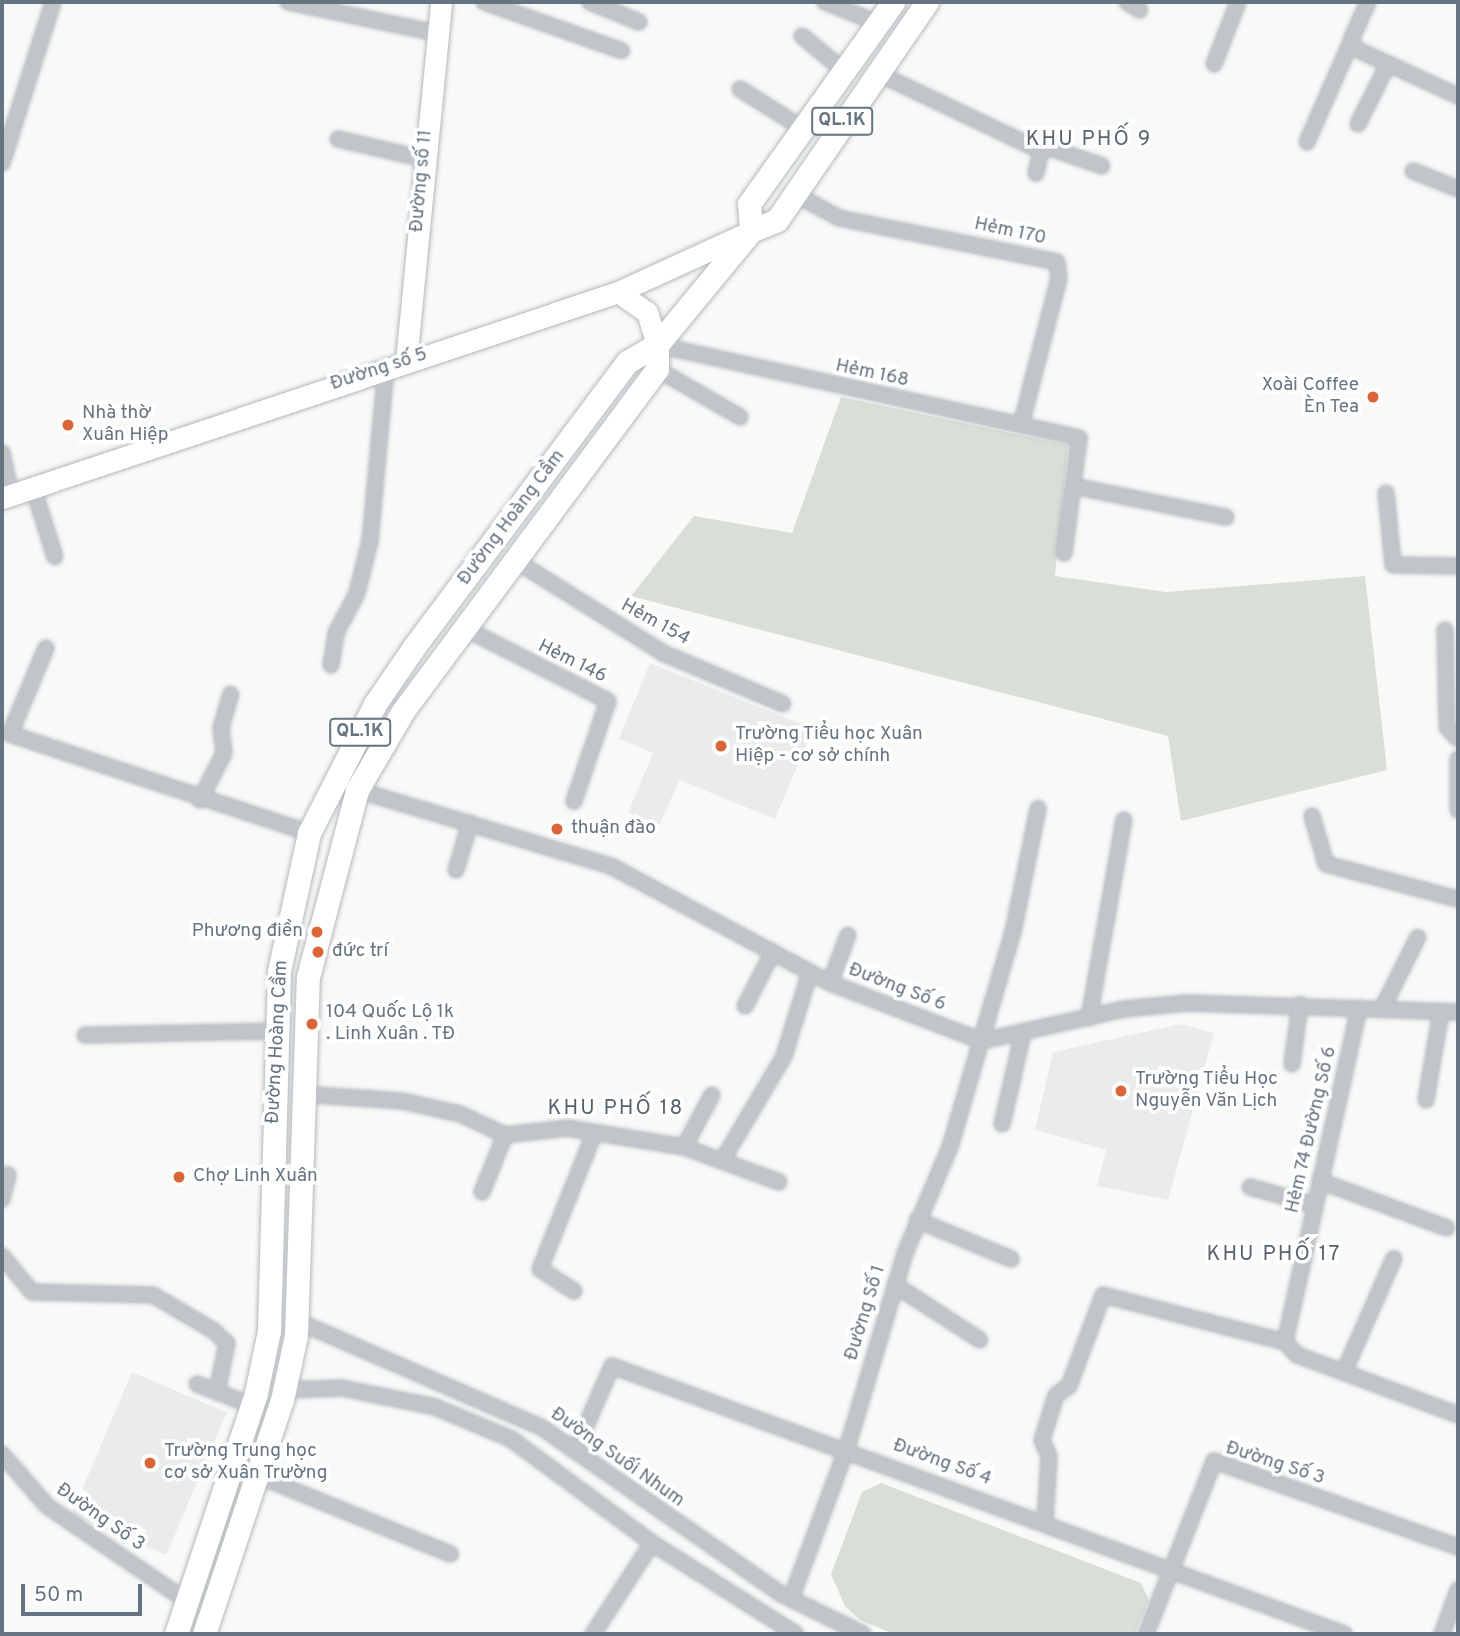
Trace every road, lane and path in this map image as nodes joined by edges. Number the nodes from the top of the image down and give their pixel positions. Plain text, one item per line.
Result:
1 (53, 2) edge
2 (288, 2) edge
3 (441, 2) edge
4 (484, 2) edge
5 (590, 2) edge
6 (825, 2) edge
7 (893, 2) edge
8 (927, 2) edge
9 (1127, 2) edge
10 (1238, 2) edge
11 (1368, 2) edge
12 (1140, 10) dead end
13 (639, 22) dead end
14 (878, 23) junction
15 (437, 33) junction
16 (802, 36) dead end
17 (1351, 43) junction
18 (622, 51) dead end
19 (1214, 64) dead end
20 (1386, 68) junction
21 (843, 70) junction
22 (875, 72) junction
23 (740, 89) dead end
24 (1458, 96) edge
25 (1358, 124) dead end
26 (802, 128) junction
27 (338, 139) dead end
28 (1307, 142) dead end
29 (1041, 151) junction
30 (424, 159) junction
31 (2, 163) edge
32 (1102, 166) dead end
33 (1413, 171) dead end
34 (1036, 173) dead end
35 (1458, 189) edge
36 (795, 194) junction
37 (751, 231) junction
38 (618, 292) junction
39 (657, 345) junction
40 (396, 364) junction
41 (657, 369) junction
42 (740, 416) dead end
43 (1021, 425) junction
44 (2, 453) edge
45 (1073, 486) junction
46 (33, 487) junction
47 (1386, 493) dead end
48 (6, 496) edge
49 (1226, 517) dead end
50 (1064, 553) dead end
51 (55, 557) dead end
52 (516, 561) junction
53 (1458, 566) edge
54 (464, 628) junction
55 (1445, 630) dead end
56 (46, 648) dead end
57 (331, 665) dead end
58 (231, 694) dead end
59 (783, 704) dead end
60 (1458, 739) edge
61 (1458, 759) edge
62 (357, 790) junction
63 (200, 800) junction
64 (575, 801) dead end
65 (1038, 809) dead end
66 (1458, 810) edge
67 (1312, 816) dead end
68 (1124, 820) dead end
69 (470, 824) junction
70 (309, 833) junction
71 (456, 870) dead end
72 (1458, 899) edge
73 (848, 935) dead end
74 (1419, 937) dead end
75 (773, 951) junction
76 (810, 972) junction
77 (830, 983) junction
78 (1300, 1005) junction
79 (745, 1006) dead end
80 (1359, 1008) junction
81 (1382, 1009) junction
82 (1441, 1011) junction
83 (1458, 1012) edge
84 (1089, 1018) junction
85 (275, 1031) junction
86 (1023, 1033) junction
87 (85, 1035) dead end
88 (982, 1041) junction
89 (1292, 1063) dead end
90 (300, 1094) junction
91 (712, 1095) dead end
92 (1426, 1100) dead end
93 (1002, 1124) dead end
94 (594, 1134) junction
95 (505, 1135) junction
96 (684, 1147) junction
97 (722, 1161) junction
98 (2, 1175) edge
99 (1320, 1181) junction
100 (779, 1182) dead end
101 (1250, 1187) dead end
102 (482, 1192) dead end
103 (2, 1199) edge
104 (1315, 1205) junction
105 (917, 1220) junction
106 (1447, 1228) dead end
107 (2, 1256) edge
108 (1394, 1258) dead end
109 (1011, 1259) dead end
110 (895, 1285) junction
111 (574, 1291) dead end
112 (297, 1321) junction
113 (980, 1340) dead end
114 (1285, 1342) junction
115 (1344, 1372) junction
116 (197, 1384) dead end
117 (284, 1390) junction
118 (217, 1392) junction
119 (251, 1405) junction
120 (1458, 1415) edge
121 (847, 1448) junction
122 (575, 1451) junction
123 (2, 1454) edge
124 (256, 1475) junction
125 (1045, 1522) junction
126 (652, 1543) junction
127 (1458, 1547) edge
128 (451, 1554) dead end
129 (1167, 1568) junction
130 (1458, 1590) edge
131 (790, 1599) junction
132 (187, 1601) junction
133 (176, 1634) edge
134 (204, 1634) edge
135 (593, 1634) edge
136 (796, 1634) edge
137 (863, 1634) edge
138 (1146, 1634) edge
139 (1344, 1634) edge
140 (1442, 1634) edge

1 - 31 street
2 - 15 street
3 - 15 main road, Đường số 11
4 - 18 street
5 - 13 street
6 - 14 street
7 - 14 main road, QL.1K
8 - 22 main road, Đường Hoàng Cầm / QL.1K
9 - 12 street
10 - 19 street
11 - 17 street
14 - 21 main road, QL.1K
15 - 30 main road, Đường số 11
16 - 21 street
17 - 20 street
17 - 28 street
20 - 24 street
20 - 25 street
21 - 26 main road, QL.1K
22 - 29 street
22 - 36 main road, Đường Hoàng Cầm / QL.1K
23 - 26 street
26 - 37 main road, QL.1K
27 - 30 street
29 - 32 street
29 - 34 street
30 - 40 main road, Đường số 11
33 - 35 street
36 - 37 main road, Đường Hoàng Cầm / QL.1K
36 - 43 street, Hẻm 170
37 - 38 main road, Đường số 5
37 - 39 main road, Đường Hoàng Cầm / QL.1K
38 - 39 main road
38 - 40 main road, Đường số 5
39 - 41 main road
39 - 43 street, Hẻm 168
39 - 70 main road, Đường Hoàng Cầm / QL.1K
40 - 46 main road, Đường số 5
40 - 57 street
41 - 42 street
41 - 52 main road, Đường Hoàng Cầm / QL.1K
43 - 45 street, Hẻm 168
44 - 48 street
45 - 49 street
45 - 50 street
46 - 48 main road, Đường số 5
46 - 51 street
47 - 53 street
52 - 54 main road, Đường Hoàng Cầm / QL.1K
52 - 59 street, Hẻm 154
54 - 62 main road, Đường Hoàng Cầm / QL.1K
54 - 64 street, Hẻm 146
55 - 60 street
56 - 63 street
58 - 63 street
61 - 66 street
62 - 69 street, Đường Số 6
62 - 90 main road, Đường Hoàng Cầm / QL.1K
63 - 70 street
65 - 88 street, Đường Số 1
67 - 72 street
68 - 84 street
69 - 71 street
69 - 75 street, Đường Số 6
70 - 85 main road, Đường Hoàng Cầm / QL.1K
73 - 77 street
74 - 81 street
75 - 76 street, Đường Số 6
75 - 79 street
76 - 77 street, Đường Số 6
76 - 97 street
77 - 88 street, Đường Số 6
78 - 80 street
78 - 84 street
78 - 89 street
80 - 81 street
80 - 99 street, Hẻm 74 Đường Số 6
81 - 82 street
82 - 83 street
82 - 92 street
84 - 86 street
85 - 87 street
85 - 119 main road, Đường Hoàng Cầm / QL.1K
86 - 88 street
86 - 93 street
88 - 105 street, Đường Số 1
90 - 95 street
90 - 112 main road, Đường Hoàng Cầm / QL.1K
91 - 96 street
94 - 95 street
94 - 96 street
94 - 111 street
95 - 102 street
96 - 97 street
97 - 100 street
98 - 103 street
99 - 104 street, Hẻm 74 Đường Số 6
99 - 106 street
101 - 104 street
104 - 114 street, Hẻm 74 Đường Số 6
105 - 109 street
105 - 110 street, Đường Số 1
107 - 118 street
108 - 115 street
110 - 113 street
110 - 121 street, Đường Số 1
112 - 117 main road, Đường Hoàng Cầm / QL.1K
112 - 122 street, Đường Suối Nhum
114 - 115 street
114 - 125 street
115 - 120 street
116 - 118 street
117 - 124 main road, Đường Hoàng Cầm / QL.1K
117 - 126 street
118 - 119 street
119 - 132 main road, Đường Hoàng Cầm / QL.1K
121 - 122 street, Đường Số 4
121 - 125 street, Đường Số 4
121 - 131 street, Đường Số 1
122 - 131 street, Đường Suối Nhum
123 - 132 street, Đường Số 3
124 - 128 street
124 - 134 main road, Đường Hoàng Cầm / QL.1K
125 - 129 street, Đường Số 4
126 - 135 street
126 - 136 street
127 - 129 street, Đường Số 3
129 - 138 street, Đường Số 3
129 - 139 street, Đường Số 4
130 - 140 street
131 - 137 street, Đường Suối Nhum
132 - 133 main road, Đường Hoàng Cầm / QL.1K

